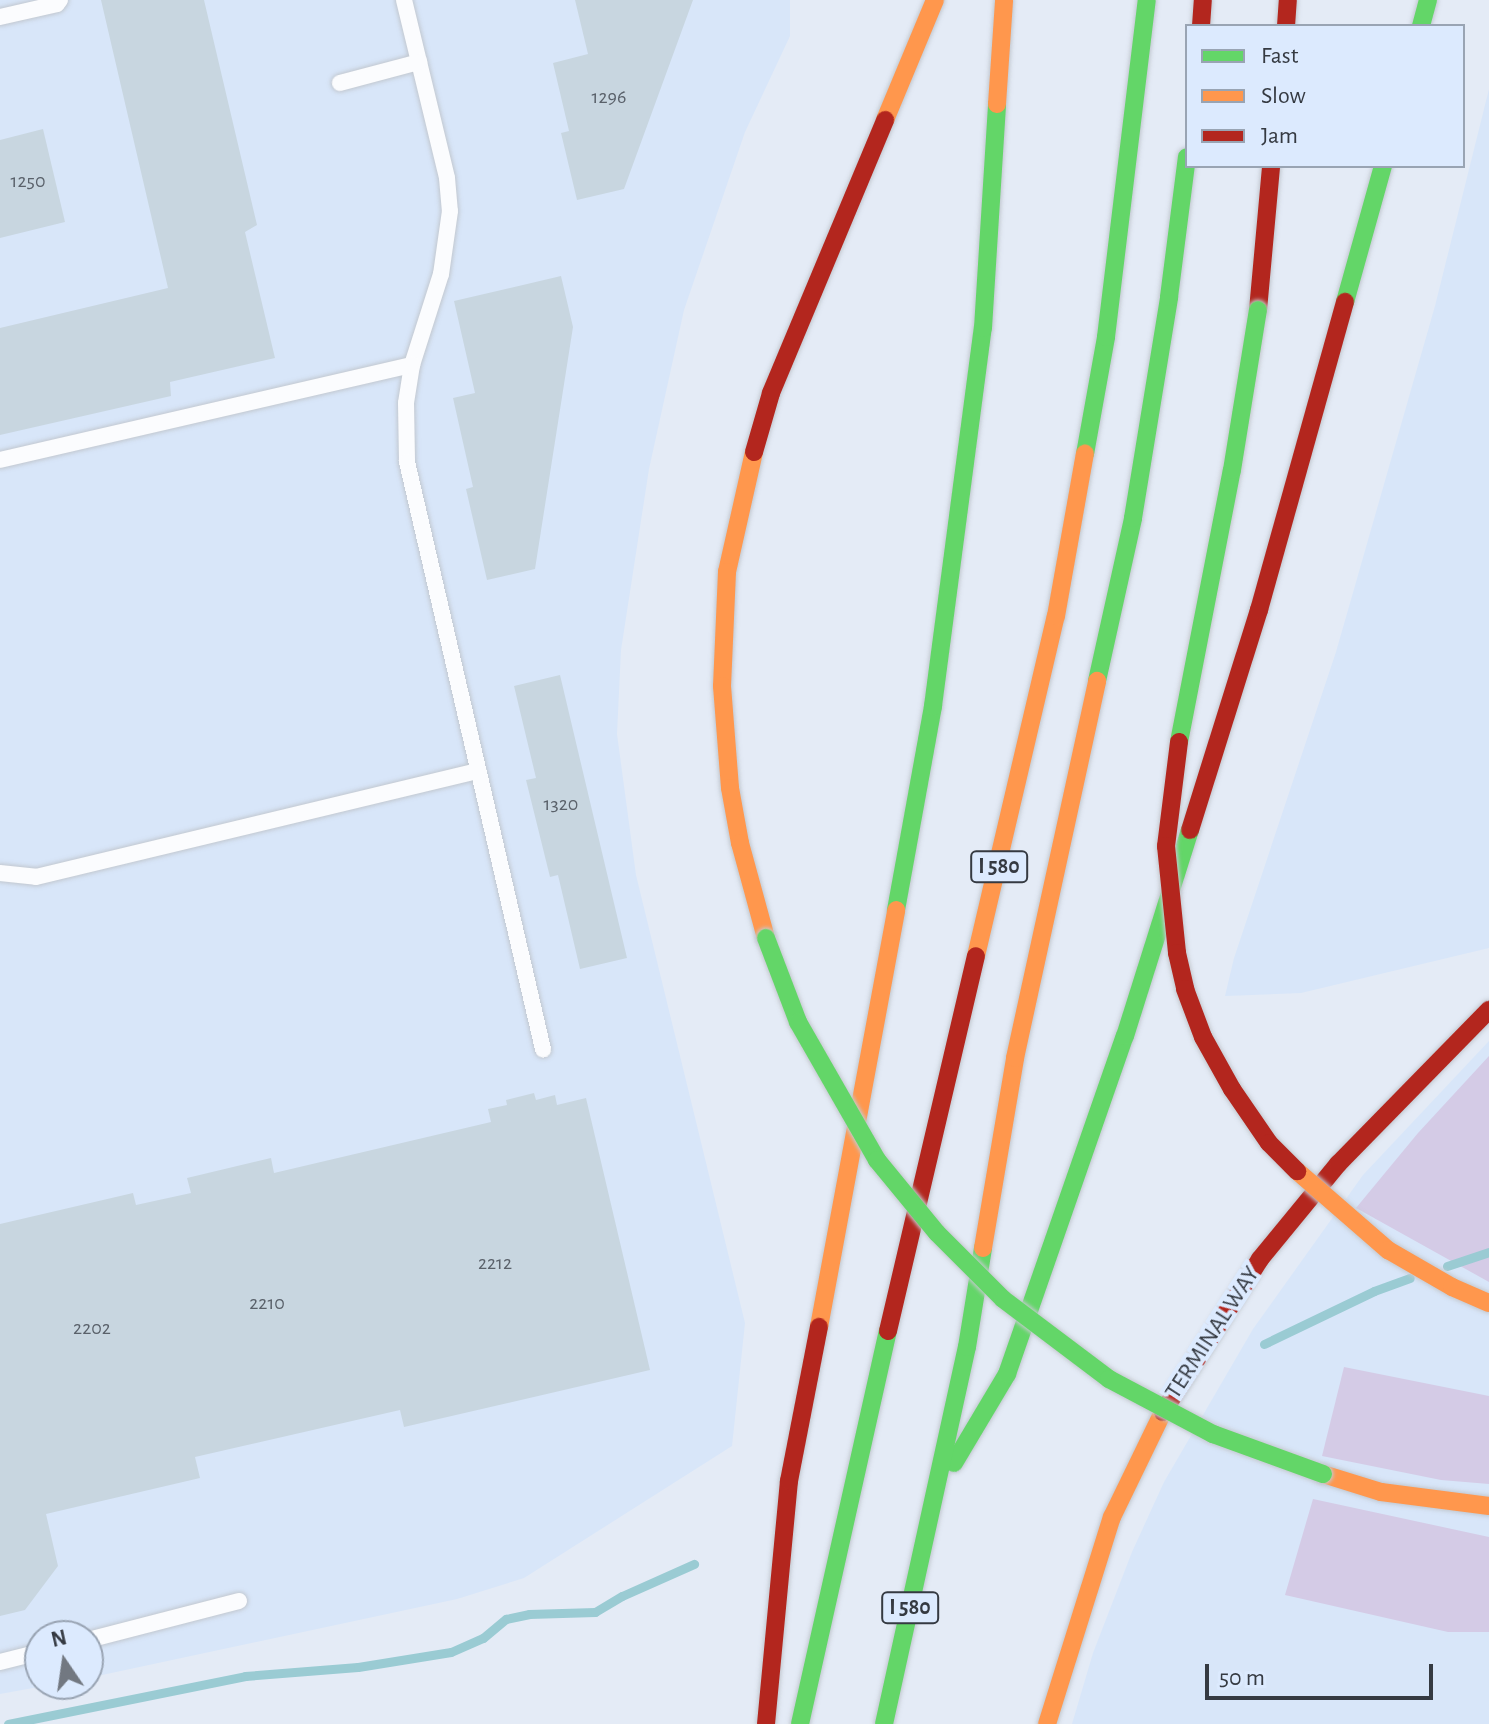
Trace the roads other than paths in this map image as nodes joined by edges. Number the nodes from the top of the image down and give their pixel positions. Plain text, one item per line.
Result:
1 (60, 0) edge
2 (404, 0) edge
3 (935, 0) edge
4 (1004, 0) edge
5 (1147, 0) edge
6 (1203, 0) edge
7 (1288, 0) edge
8 (1428, 0) edge
9 (0, 17) edge
10 (1201, 24) edge
11 (1286, 24) edge
12 (1422, 24) edge
13 (419, 62) junction
14 (340, 83) dead end
15 (1186, 168) edge
16 (1271, 168) edge
17 (1382, 168) edge
18 (412, 365) junction
19 (0, 460) edge
20 (478, 771) junction
21 (0, 873) edge
22 (1489, 1010) edge
23 (543, 1049) dead end
24 (1489, 1303) edge
25 (936, 1492) junction
26 (1489, 1506) edge
27 (239, 1601) dead end
28 (104, 1636) edge
29 (24, 1656) edge
30 (0, 1662) edge
31 (766, 1724) edge
32 (800, 1724) edge
33 (884, 1724) edge
34 (1047, 1724) edge

1 - 9 lane
2 - 13 lane
3 - 26 main road, bridge
4 - 31 main road
5 - 32 main road, I 580
6 - 10 main road
7 - 11 main road
8 - 12 main road
13 - 14 lane
13 - 18 lane
15 - 25 main road, I 580
16 - 24 main road, bridge
17 - 25 main road
18 - 19 lane
18 - 20 lane
20 - 21 lane
20 - 23 lane
22 - 34 main road, TERMINAL WAY
25 - 33 main road, I 580
27 - 28 lane
29 - 30 lane

